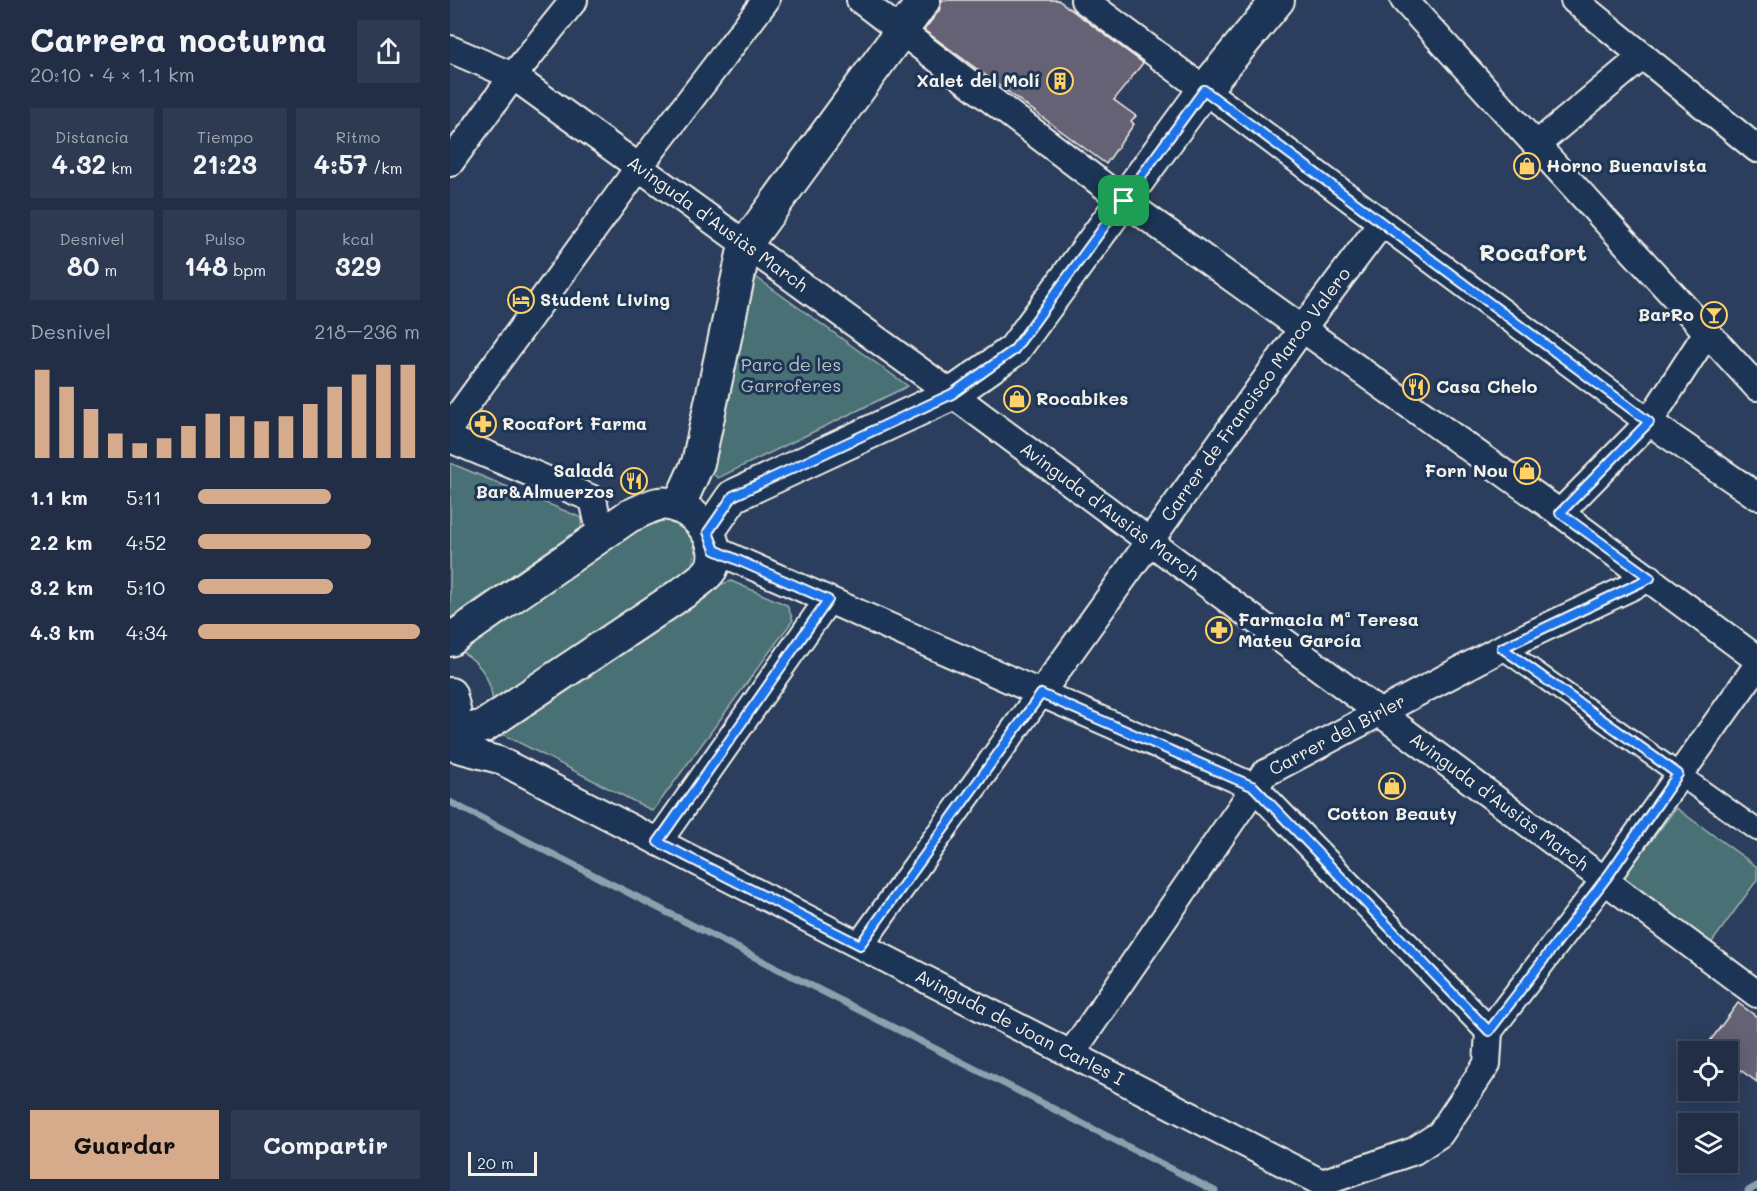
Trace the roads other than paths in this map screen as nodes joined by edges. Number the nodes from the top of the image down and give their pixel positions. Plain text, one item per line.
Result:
1 (574, 0) edge
2 (766, 0) edge
3 (860, 0) edge
4 (924, 0) edge
5 (1084, 0) edge
6 (1278, 0) edge
7 (1404, 0) edge
8 (1574, 0) edge
9 (901, 31) junction
10 (450, 50) edge
11 (1643, 56) junction
12 (513, 76) junction
13 (1204, 90) junction
14 (1536, 145) junction
15 (1757, 149) edge
16 (450, 164) edge
17 (639, 167) junction
18 (1124, 201) junction
19 (1382, 224) junction
20 (745, 244) junction
21 (1302, 328) junction
22 (1706, 333) junction
23 (1757, 387) edge
24 (952, 394) junction
25 (1649, 422) junction
26 (450, 427) edge
27 (450, 439) edge
28 (1751, 482) edge
29 (678, 507) junction
30 (1560, 513) junction
31 (601, 536) junction
32 (712, 541) junction
33 (1149, 542) junction
34 (1650, 578) junction
35 (828, 600) junction
36 (450, 640) edge
37 (1502, 648) junction
38 (1757, 659) edge
39 (1757, 666) edge
40 (1041, 694) junction
41 (1379, 712) junction
42 (456, 716) edge
43 (450, 747) edge
44 (499, 760) junction
45 (1678, 774) junction
46 (1254, 787) junction
47 (1757, 830) edge
48 (658, 842) junction
49 (1604, 881) junction
50 (860, 945) junction
51 (1757, 994) edge
52 (1489, 1031) junction
53 (1071, 1054) junction

1 - 12 street
2 - 17 street
3 - 9 street
4 - 9 street
5 - 13 street
6 - 13 street
7 - 14 street
8 - 11 street
9 - 18 street
9 - 20 street
10 - 12 street, Avinguda d'Ausiàs March
11 - 14 street
11 - 15 street
12 - 16 street
12 - 17 street, Avinguda d'Ausiàs March
13 - 18 street
13 - 19 street
14 - 22 street
17 - 20 street, Avinguda d'Ausiàs March
17 - 26 street
18 - 21 street
18 - 24 street
19 - 21 street, Carrer de Francisco Marco Valero
19 - 25 street
20 - 24 street, Avinguda d'Ausiàs March
20 - 29 street
21 - 30 street
21 - 33 street, Carrer de Francisco Marco Valero
22 - 23 street
22 - 25 street
24 - 32 street
24 - 33 street, Avinguda d'Ausiàs March
25 - 28 street
25 - 30 street
27 - 31 street
29 - 31 street
29 - 32 street
30 - 34 street
31 - 36 street
32 - 35 street
32 - 42 street
33 - 40 street, Carrer de Francisco Marco Valero
33 - 41 street, Avinguda d'Ausiàs March
34 - 37 street, Carrer del Birler
34 - 38 street
35 - 40 street
35 - 48 street
37 - 41 street, Carrer del Birler
37 - 45 street
39 - 45 street
40 - 46 street
40 - 50 street, Carrer de Francisco Marco Valero
41 - 46 street, Carrer del Birler
41 - 49 street, Avinguda d'Ausiàs March
42 - 44 street, Avinguda de Joan Carles I
43 - 44 street, Avinguda de Joan Carles I
44 - 48 street, Avinguda de Joan Carles I
45 - 47 street
45 - 49 street
46 - 52 street
46 - 53 street, Carrer del Birler
48 - 50 street, Avinguda de Joan Carles I
49 - 51 street, Avinguda d'Ausiàs March
49 - 52 street
50 - 53 street, Avinguda de Joan Carles I
52 - 53 street, Avinguda de Joan Carles I

